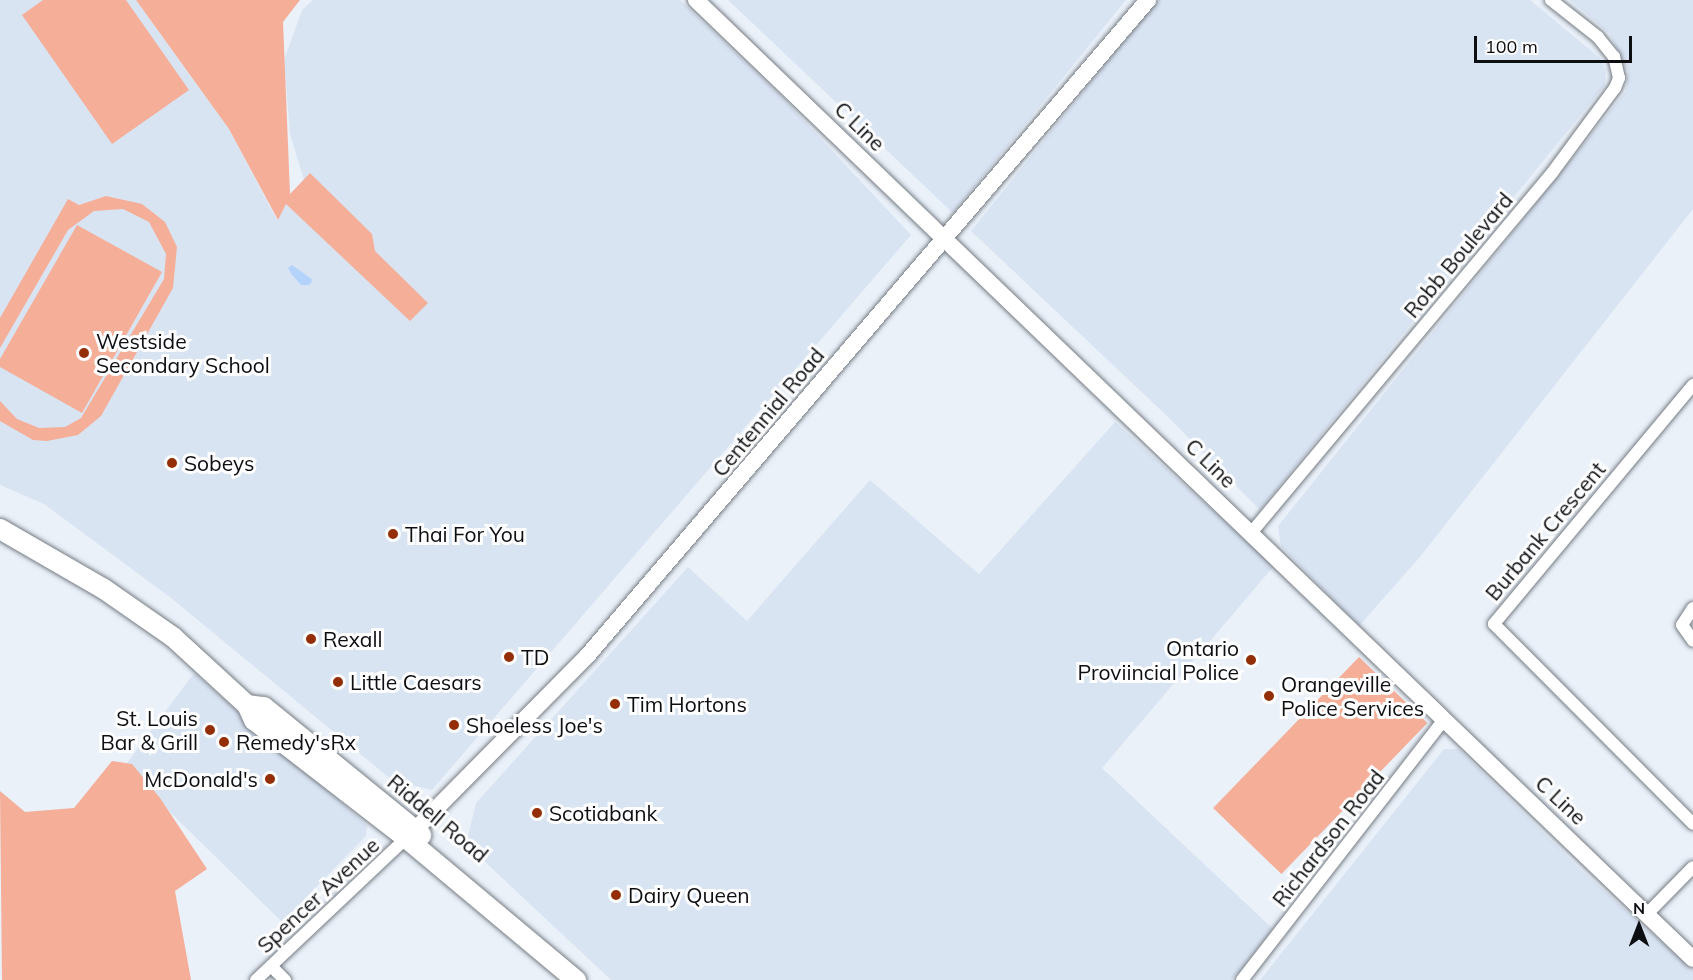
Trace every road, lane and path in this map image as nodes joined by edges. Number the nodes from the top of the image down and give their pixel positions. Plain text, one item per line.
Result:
1 (696, 0) edge
2 (1148, 0) edge
3 (1551, 0) edge
4 (943, 238) junction
5 (1693, 385) edge
6 (0, 528) edge
7 (1251, 533) junction
8 (1693, 608) edge
9 (1693, 640) edge
10 (1443, 720) junction
11 (1693, 825) edge
12 (410, 834) junction
13 (1693, 867) edge
14 (1648, 913) junction
15 (1693, 959) edge
16 (271, 966) junction
17 (256, 980) edge
18 (285, 980) edge
19 (576, 980) edge
20 (592, 980) edge
21 (1242, 980) edge

1 - 4 street, C Line
2 - 4 street, Centennial Road
3 - 7 street, Robb Boulevard
4 - 7 street, C Line
4 - 12 street, Centennial Road
5 - 11 street, Burbank Crescent
6 - 12 main road, Riddell Road
7 - 10 street, C Line
8 - 9 street
10 - 14 street, C Line
10 - 21 street, Richardson Road
12 - 16 street, Spencer Avenue
12 - 19 main road, Riddell Road
12 - 20 main road, Riddell Road
13 - 14 street
14 - 15 street, C Line
16 - 17 street, Spencer Avenue
16 - 18 street

